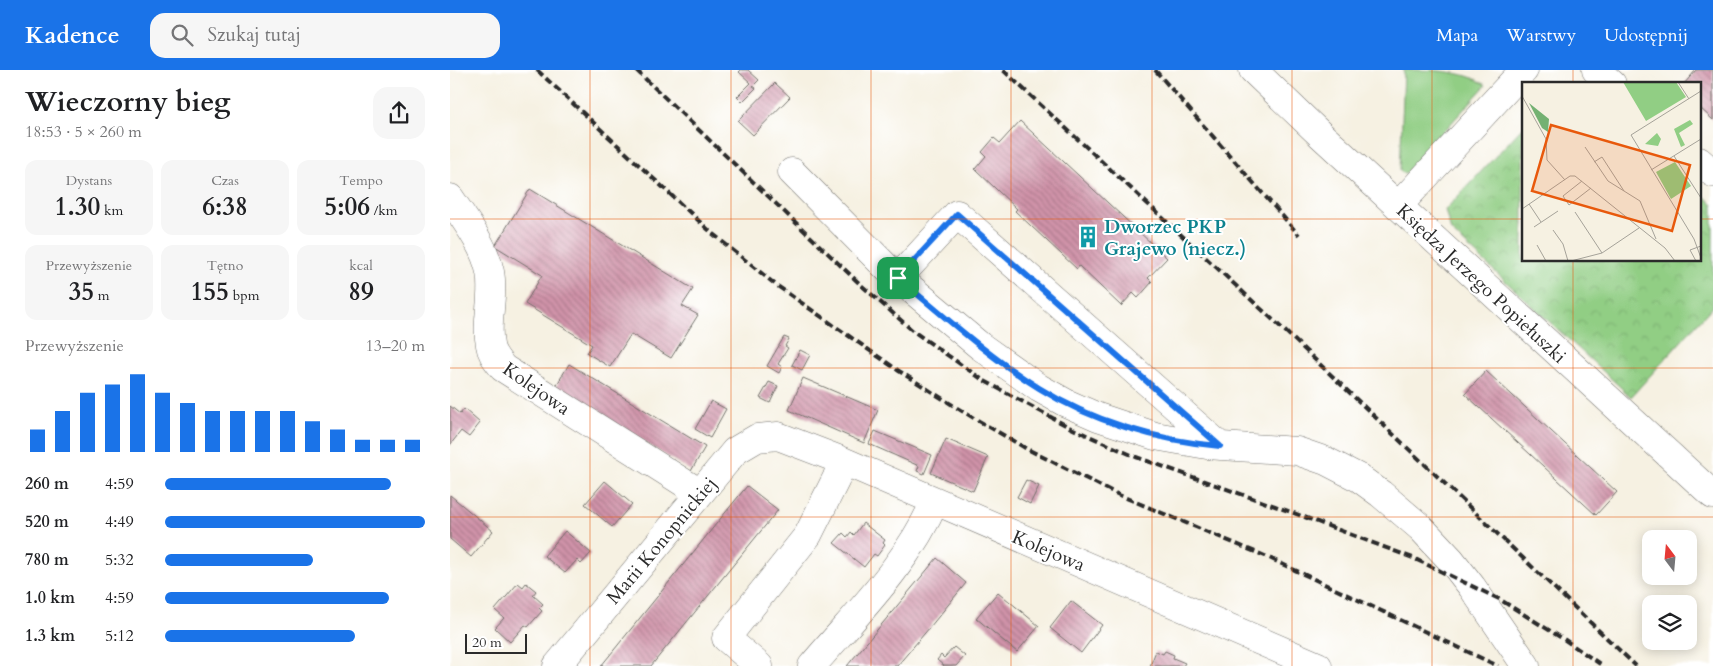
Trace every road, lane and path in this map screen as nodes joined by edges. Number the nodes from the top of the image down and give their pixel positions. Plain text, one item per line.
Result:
1 (1253, 70) edge
2 (1524, 70) edge
3 (1596, 70) edge
4 (1610, 82) edge
5 (1700, 162) edge
6 (792, 172) dead end
7 (1713, 173) edge
8 (450, 198) edge
9 (1398, 206) junction
10 (898, 278) junction
11 (778, 436) joint
12 (1220, 446) junction
13 (843, 461) junction
14 (700, 493) junction
15 (1713, 495) edge
16 (935, 501) junction
17 (557, 666) edge
18 (759, 666) edge
19 (812, 666) edge
20 (1318, 666) edge
21 (1526, 666) edge

1 - 9 street, Księdza Jerzego Popiełuszki
2 - 9 street
3 - 4 street
5 - 7 street
6 - 10 street
8 - 14 street, Kolejowa
9 - 15 street, Księdza Jerzego Popiełuszki
10 - 12 street
10 - 12 street
11 - 13 street, Kolejowa
11 - 14 street, Marii Konopnickiej
12 - 21 street
13 - 16 street, Kolejowa
13 - 18 street
14 - 17 street, Marii Konopnickiej
16 - 19 street
16 - 20 street, Kolejowa

